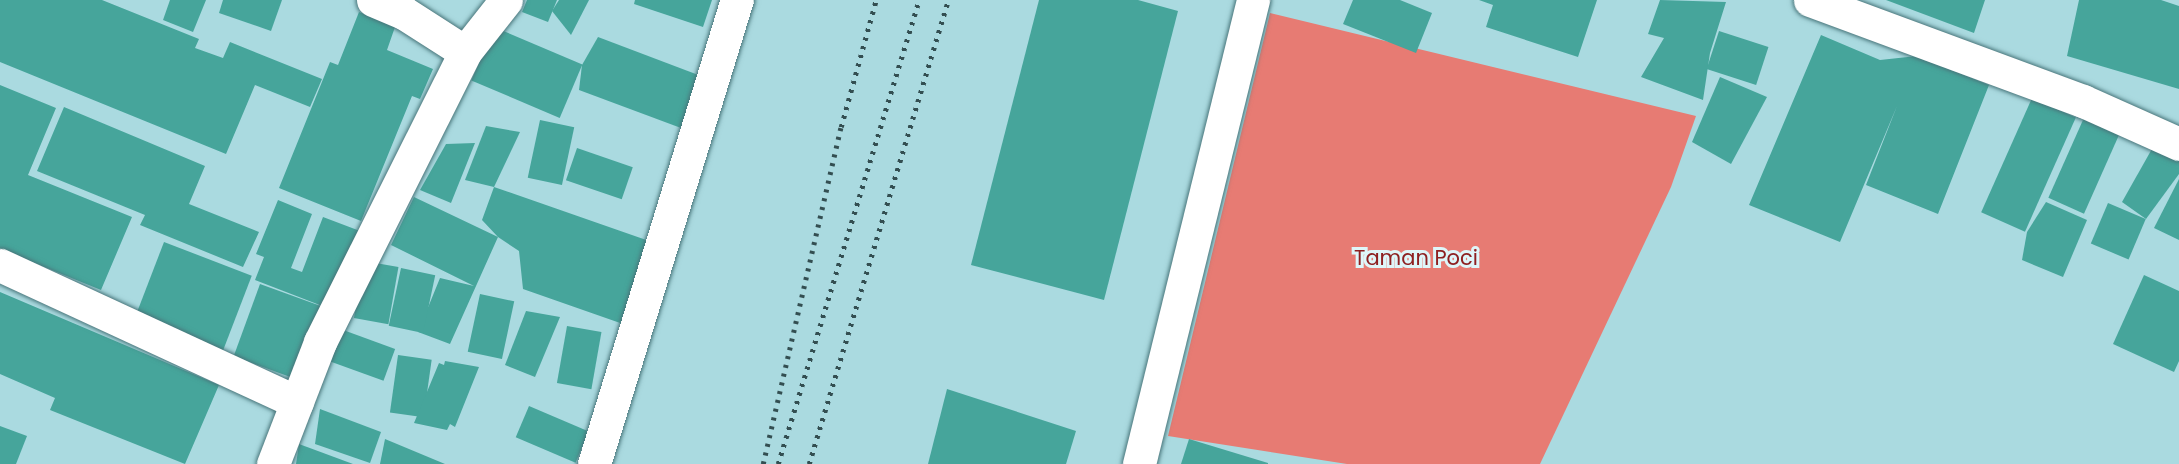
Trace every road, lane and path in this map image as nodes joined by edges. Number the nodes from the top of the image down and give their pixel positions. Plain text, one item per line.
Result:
1 (373, 0) edge
2 (506, 0) edge
3 (737, 0) edge
4 (1253, 0) edge
5 (1810, 0) edge
6 (465, 52) junction
7 (2179, 144) edge
8 (0, 265) edge
9 (297, 402) junction
10 (273, 464) edge
11 (594, 464) edge
12 (1139, 464) edge

1 - 6 street
2 - 6 street
3 - 11 street
4 - 12 street
5 - 7 street
6 - 9 street
8 - 9 street
9 - 10 street

